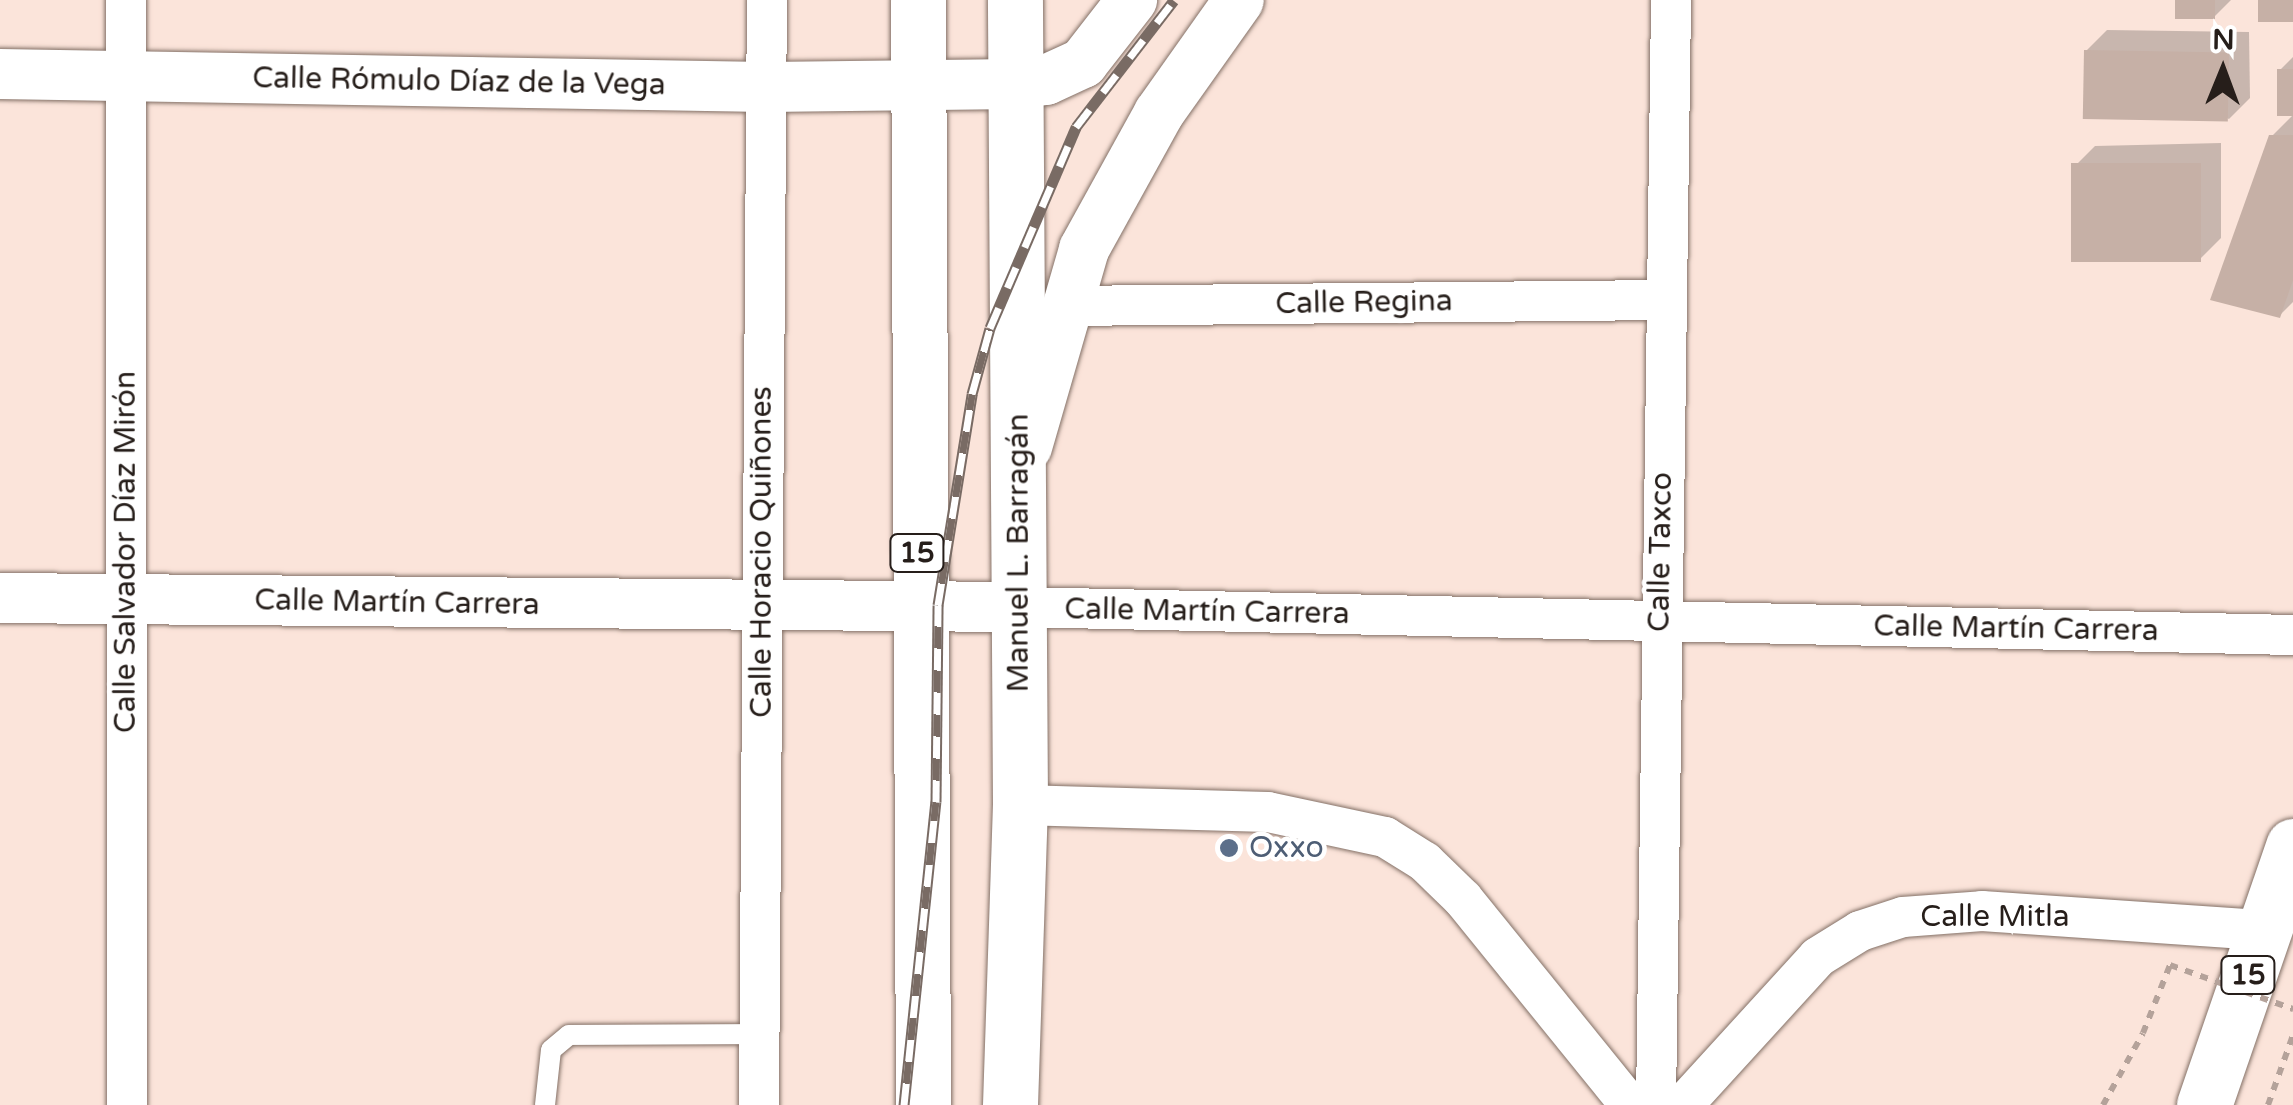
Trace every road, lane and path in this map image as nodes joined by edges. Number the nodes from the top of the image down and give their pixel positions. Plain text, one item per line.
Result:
1 (126, 0) edge
2 (767, 0) edge
3 (918, 0) edge
4 (1015, 0) edge
5 (1132, 0) edge
6 (1238, 0) edge
7 (1670, 0) edge
8 (0, 74) edge
9 (125, 77) junction
10 (1013, 84) junction
11 (766, 87) junction
12 (917, 88) junction
13 (1664, 300) junction
14 (1064, 306) junction
15 (1021, 470) junction
16 (0, 598) edge
17 (126, 600) junction
18 (761, 606) junction
19 (918, 606) junction
20 (1020, 607) junction
21 (1660, 621) junction
22 (2293, 636) edge
23 (1020, 805) junction
24 (2293, 846) edge
25 (2263, 930) junction
26 (2293, 1009) edge
27 (760, 1034) junction
28 (2293, 1036) edge
29 (127, 1105) edge
30 (545, 1105) edge
31 (759, 1105) edge
32 (923, 1105) edge
33 (1010, 1105) edge
34 (1630, 1105) edge
35 (1656, 1105) edge
36 (1683, 1105) edge
37 (2102, 1105) edge
38 (2204, 1105) edge
39 (2268, 1105) edge

1 - 9 street, Calle Salvador Díaz Mirón
2 - 11 street, Calle Horacio Quiñones
3 - 12 highway, 15
4 - 10 highway, Manuel L. Barragán
5 - 10 street, Calle Rómulo Díaz de la Vega
6 - 14 street
7 - 13 street, Calle Taxco
8 - 9 street, Calle Rómulo Díaz de la Vega
9 - 11 street, Calle Rómulo Díaz de la Vega
9 - 17 street, Calle Salvador Díaz Mirón
10 - 12 street, Calle Rómulo Díaz de la Vega
10 - 15 highway, Manuel L. Barragán
11 - 12 street, Calle Rómulo Díaz de la Vega
11 - 18 street, Calle Horacio Quiñones
12 - 19 highway, 15
13 - 14 street, Calle Regina
13 - 21 street, Calle Taxco
14 - 15 street
15 - 20 highway, Manuel L. Barragán
16 - 17 street, Calle Martín Carrera
17 - 18 street, Calle Martín Carrera
17 - 29 street, Calle Salvador Díaz Mirón
18 - 19 street, Calle Martín Carrera
18 - 27 street, Calle Horacio Quiñones
19 - 20 street, Calle Martín Carrera
19 - 32 highway, 15
20 - 21 street, Calle Martín Carrera
20 - 23 highway, Manuel L. Barragán
21 - 22 street, Calle Martín Carrera
21 - 35 street, Calle Taxco
23 - 33 highway, Manuel L. Barragán
23 - 34 street
24 - 25 highway, 15
25 - 36 street, Calle Mitla
25 - 38 highway, 15
26 - 37 path, bridge
27 - 30 lane
27 - 31 street, Calle Horacio Quiñones
28 - 39 path

